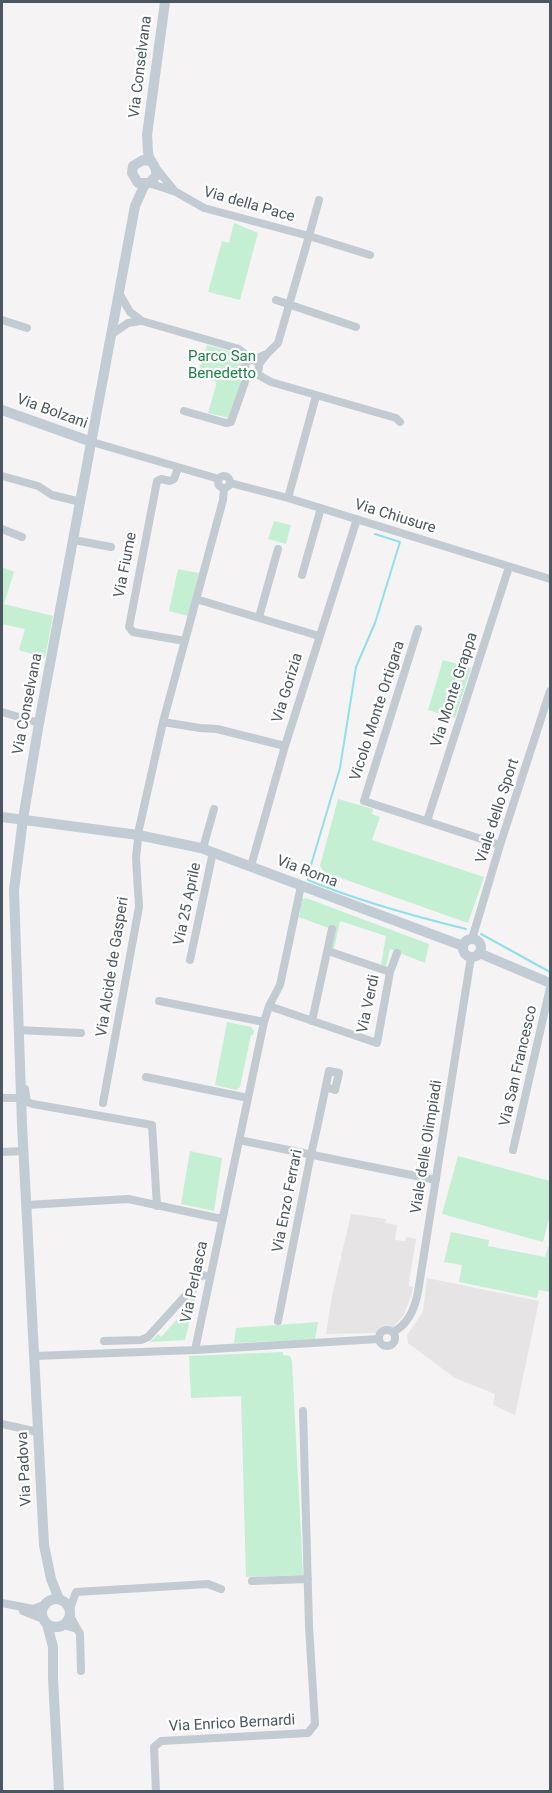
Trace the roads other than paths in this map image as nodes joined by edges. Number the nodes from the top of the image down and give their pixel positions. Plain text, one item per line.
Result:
1 (165, 2) edge
2 (148, 163) junction
3 (143, 183) junction
4 (176, 192) junction
5 (319, 200) dead end
6 (309, 236) junction
7 (370, 255) dead end
8 (119, 293) junction
9 (276, 300) dead end
10 (290, 304) junction
11 (2, 320) edge
12 (142, 321) junction
13 (356, 327) dead end
14 (27, 328) dead end
15 (112, 334) junction
16 (253, 368) junction
17 (316, 396) junction
18 (2, 410) edge
19 (184, 411) dead end
20 (400, 422) dead end
21 (92, 442) junction
22 (178, 468) junction
23 (2, 476) edge
24 (227, 485) junction
25 (288, 498) junction
26 (81, 502) junction
27 (321, 508) junction
28 (357, 519) junction
29 (2, 530) edge
30 (22, 537) dead end
31 (74, 540) junction
32 (111, 547) dead end
33 (278, 549) dead end
34 (508, 567) junction
35 (302, 574) dead end
36 (550, 579) edge
37 (196, 599) junction
38 (259, 616) junction
39 (418, 629) dead end
40 (319, 636) junction
41 (185, 641) junction
42 (550, 691) edge
43 (2, 712) edge
44 (163, 722) junction
45 (39, 723) junction
46 (285, 746) junction
47 (214, 809) dead end
48 (2, 817) edge
49 (23, 819) junction
50 (427, 821) junction
51 (138, 835) junction
52 (500, 845) junction
53 (208, 850) junction
54 (251, 866) junction
55 (302, 886) junction
56 (332, 929) dead end
57 (472, 939) junction
58 (463, 946) junction
59 (328, 951) junction
60 (397, 953) dead end
61 (475, 955) junction
62 (190, 960) dead end
63 (390, 972) junction
64 (550, 982) edge
65 (550, 988) edge
66 (159, 1001) dead end
67 (269, 1006) junction
68 (312, 1021) junction
69 (264, 1022) junction
70 (18, 1030) junction
71 (81, 1033) dead end
72 (146, 1077) dead end
73 (20, 1078) junction
74 (326, 1088) dead end
75 (2, 1098) edge
76 (21, 1098) junction
77 (248, 1098) junction
78 (103, 1103) dead end
79 (239, 1140) junction
80 (513, 1150) dead end
81 (24, 1151) junction
82 (2, 1152) edge
83 (312, 1154) junction
84 (436, 1180) junction
85 (27, 1205) junction
86 (157, 1206) junction
87 (222, 1219) junction
88 (209, 1280) junction
89 (278, 1321) dead end
90 (393, 1332) junction
91 (379, 1339) junction
92 (104, 1341) dead end
93 (195, 1350) junction
94 (34, 1356) junction
95 (303, 1411) dead end
96 (2, 1424) edge
97 (38, 1432) junction
98 (51, 1579) junction
99 (308, 1579) junction
100 (252, 1581) dead end
101 (221, 1589) dead end
102 (75, 1595) junction
103 (59, 1599) junction
104 (5, 1604) edge
105 (45, 1604) junction
106 (66, 1619) junction
107 (45, 1622) junction
108 (53, 1647) junction
109 (81, 1671) dead end
110 (59, 1791) edge
111 (156, 1791) edge

1 - 2 main road, Via Conselvana
2 - 3 main road
2 - 3 main road, Via Conselvana
2 - 4 street
3 - 4 street, Via della Pace
3 - 8 main road, Via Conselvana
4 - 6 street, Via della Pace
5 - 6 street, Via della Pace
6 - 7 street, Via della Pace
6 - 10 street, Via della Pace
8 - 12 street
8 - 15 main road, Via Conselvana
9 - 10 street
10 - 13 street
10 - 16 street, Via della Pace
11 - 14 street
12 - 15 street
12 - 16 street
15 - 21 main road, Via Conselvana
16 - 17 street
16 - 19 street, Via della Pace
17 - 20 street
17 - 25 street
18 - 21 main road, Via Bolzani
21 - 22 street, Via Chiusure
21 - 26 main road, Via Conselvana
22 - 24 street, Via Chiusure
22 - 41 street, Via Fiume
23 - 26 street
24 - 25 street, Via Chiusure
24 - 37 street
25 - 27 street, Via Chiusure
26 - 31 main road, Via Conselvana
27 - 28 street, Via Chiusure
27 - 35 street
28 - 34 street, Via Chiusure
28 - 40 street, Via Gorizia
29 - 30 street
31 - 32 street
31 - 45 main road, Via Conselvana
33 - 38 street
34 - 36 street, Via Chiusure
34 - 50 street, Via Monte Grappa
37 - 38 street
37 - 41 street
38 - 40 street
39 - 50 street, Vicolo Monte Ortigara
40 - 46 street, Via Gorizia
41 - 44 street
42 - 52 street, Viale dello Sport
43 - 45 street
44 - 46 street
44 - 51 street
45 - 49 main road, Via Conselvana
46 - 54 street, Via Gorizia
47 - 53 street
48 - 49 main road, Via Roma
49 - 51 main road, Via Roma
49 - 70 main road, Via Conselvana
50 - 52 street
51 - 53 main road, Via Roma
51 - 78 street, Via Alcide de Gasperi
52 - 57 street, Viale dello Sport
53 - 54 main road, Via Roma
53 - 62 street, Via 25 Aprile
54 - 55 main road, Via Roma
55 - 58 main road, Via Roma
55 - 67 street, Via Perlasca
56 - 59 street
57 - 58 main road
57 - 61 main road
58 - 61 main road
59 - 63 street, Via Verdi
59 - 68 street
60 - 63 street
61 - 64 main road
61 - 84 street, Viale delle Olimpiadi
63 - 68 street, Via Verdi
65 - 80 street, Via San Francesco
66 - 69 street
67 - 68 street, Via Verdi
67 - 69 street, Via Perlasca
69 - 77 street, Via Perlasca
70 - 71 street
70 - 73 main road, Via Conselvana
72 - 77 street
73 - 76 main road, Via Conselvana
73 - 86 street
74 - 83 street, Via Enzo Ferrari
75 - 76 street
76 - 81 main road, Via Conselvana
77 - 79 street, Via Perlasca
79 - 83 street
79 - 87 street, Via Perlasca
81 - 82 street
81 - 85 main road, Via Conselvana
83 - 84 street
83 - 89 street, Via Enzo Ferrari
84 - 90 street, Viale delle Olimpiadi
85 - 86 street
85 - 94 main road, Via Conselvana
86 - 87 street
87 - 88 street, Via Perlasca
88 - 92 street
88 - 93 street, Via Perlasca
90 - 91 street
90 - 91 street
91 - 93 street
93 - 94 street
94 - 97 main road, Via Padova
95 - 99 street, Via Enrico Bernardi
96 - 97 street
97 - 98 main road, Via Padova
98 - 103 main road, Via Padova
98 - 105 main road, Via Padova
99 - 100 street
99 - 111 street, Via Enrico Bernardi
101 - 102 street
102 - 103 street
102 - 106 street
103 - 105 main road
103 - 106 main road
104 - 105 street
104 - 107 street
105 - 107 main road
106 - 107 main road
106 - 108 main road
106 - 109 street
107 - 108 main road
108 - 110 main road

